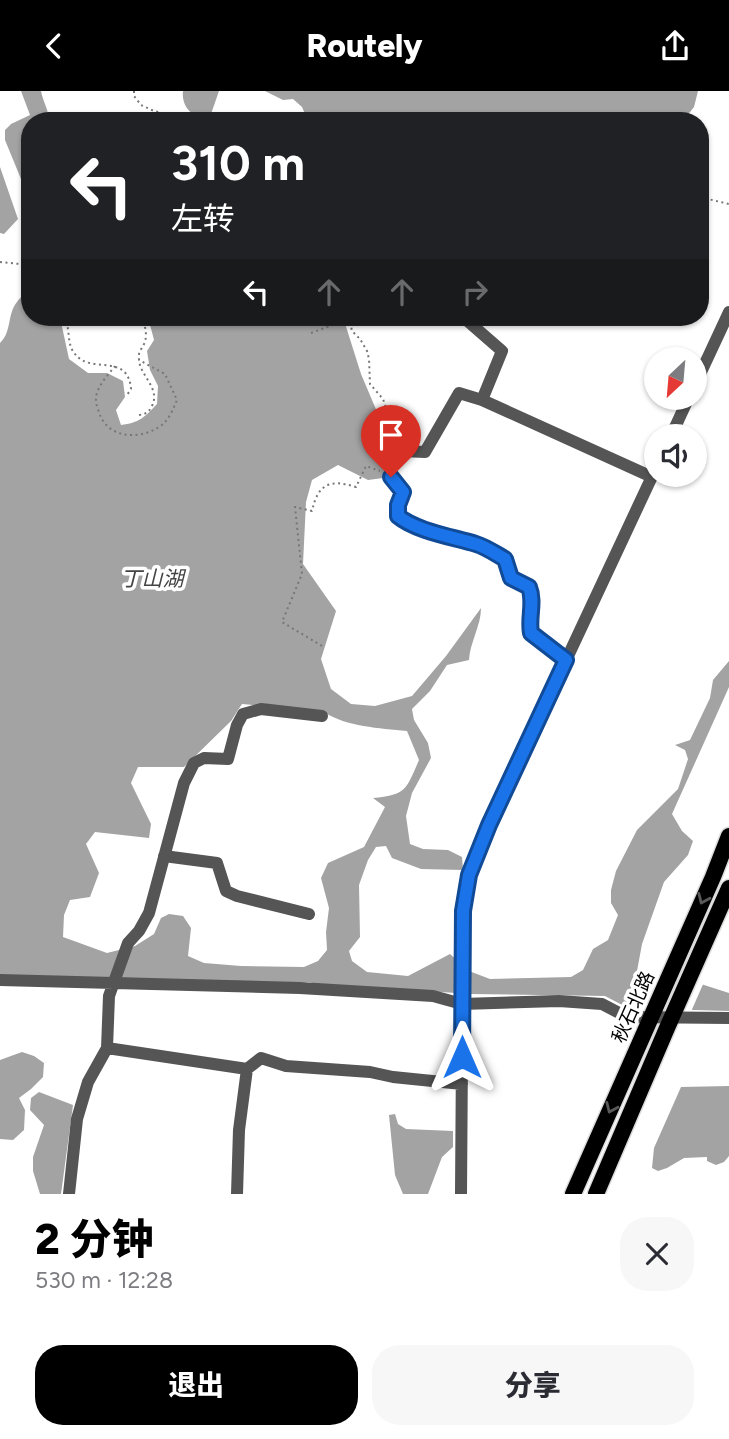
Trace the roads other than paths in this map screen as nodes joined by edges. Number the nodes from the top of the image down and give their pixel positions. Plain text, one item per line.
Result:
1 (729, 312) edge
2 (473, 326) edge
3 (707, 359) edge
4 (482, 400) junction
5 (402, 451) road end
6 (644, 469) edge
7 (388, 475) road end
8 (647, 487) edge
9 (566, 660) junction
10 (321, 716) dead end
11 (729, 836) edge
12 (164, 856) junction
13 (729, 888) edge
14 (309, 914) dead end
15 (0, 980) edge
16 (114, 983) junction
17 (462, 1004) junction
18 (729, 1017) edge
19 (107, 1048) junction
20 (247, 1069) junction
21 (462, 1084) junction
22 (69, 1194) edge
23 (237, 1194) edge
24 (461, 1194) edge
25 (573, 1194) edge
26 (596, 1194) edge

1 - 3 street
2 - 4 street
4 - 5 street
4 - 6 street
7 - 9 street
8 - 9 street
9 - 17 street
10 - 12 street
11 -> 25 main road, 秋石北路
12 - 14 street
12 - 16 street
13 - 26 main road, 秋石北路
15 - 16 street
16 - 17 street
16 - 19 street
17 - 18 street
17 - 21 street
19 - 20 street
19 - 22 street
20 - 21 street
20 - 23 street
21 - 24 street

